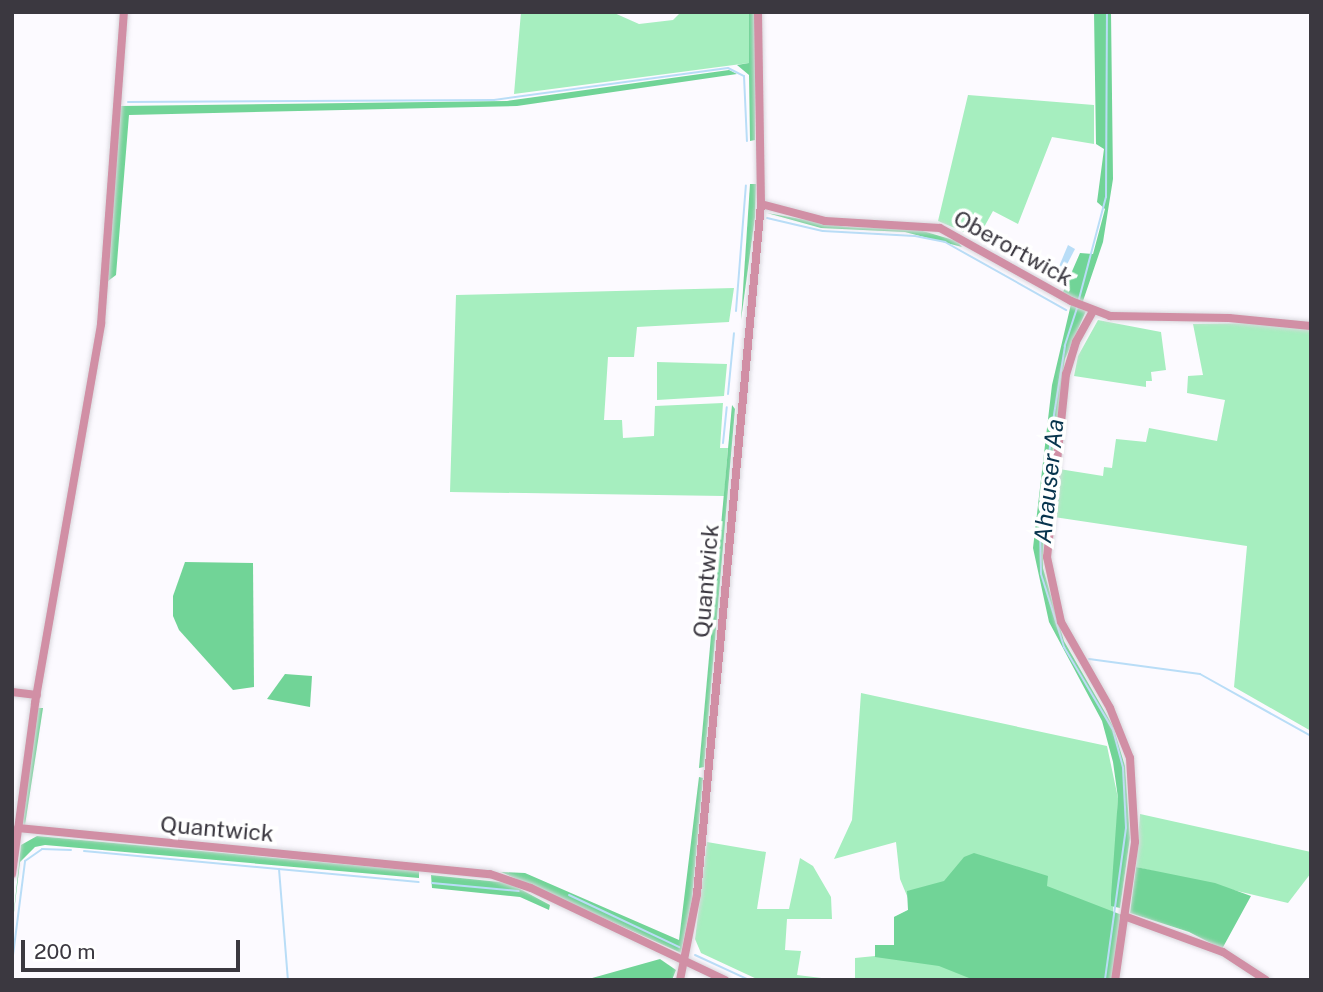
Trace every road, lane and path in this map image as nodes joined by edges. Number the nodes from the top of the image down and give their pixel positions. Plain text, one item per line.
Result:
1 (124, 12) edge
2 (758, 12) edge
3 (761, 204) junction
4 (1093, 311) junction
5 (1311, 326) edge
6 (12, 692) edge
7 (37, 695) junction
8 (18, 828) junction
9 (12, 874) edge
10 (1124, 916) junction
11 (687, 961) junction
12 (680, 980) edge
13 (725, 980) edge
14 (1115, 980) edge
15 (1266, 980) edge

1 - 7 street
2 - 3 street
3 - 4 street, Oberortwick
3 - 11 street, Quantwick
4 - 5 street, Oberortwick
4 - 10 street
6 - 7 street
7 - 8 street
8 - 9 street
8 - 11 street, Quantwick
10 - 14 street
10 - 15 street
11 - 12 street, Quantwick
11 - 13 street, Quantwick

